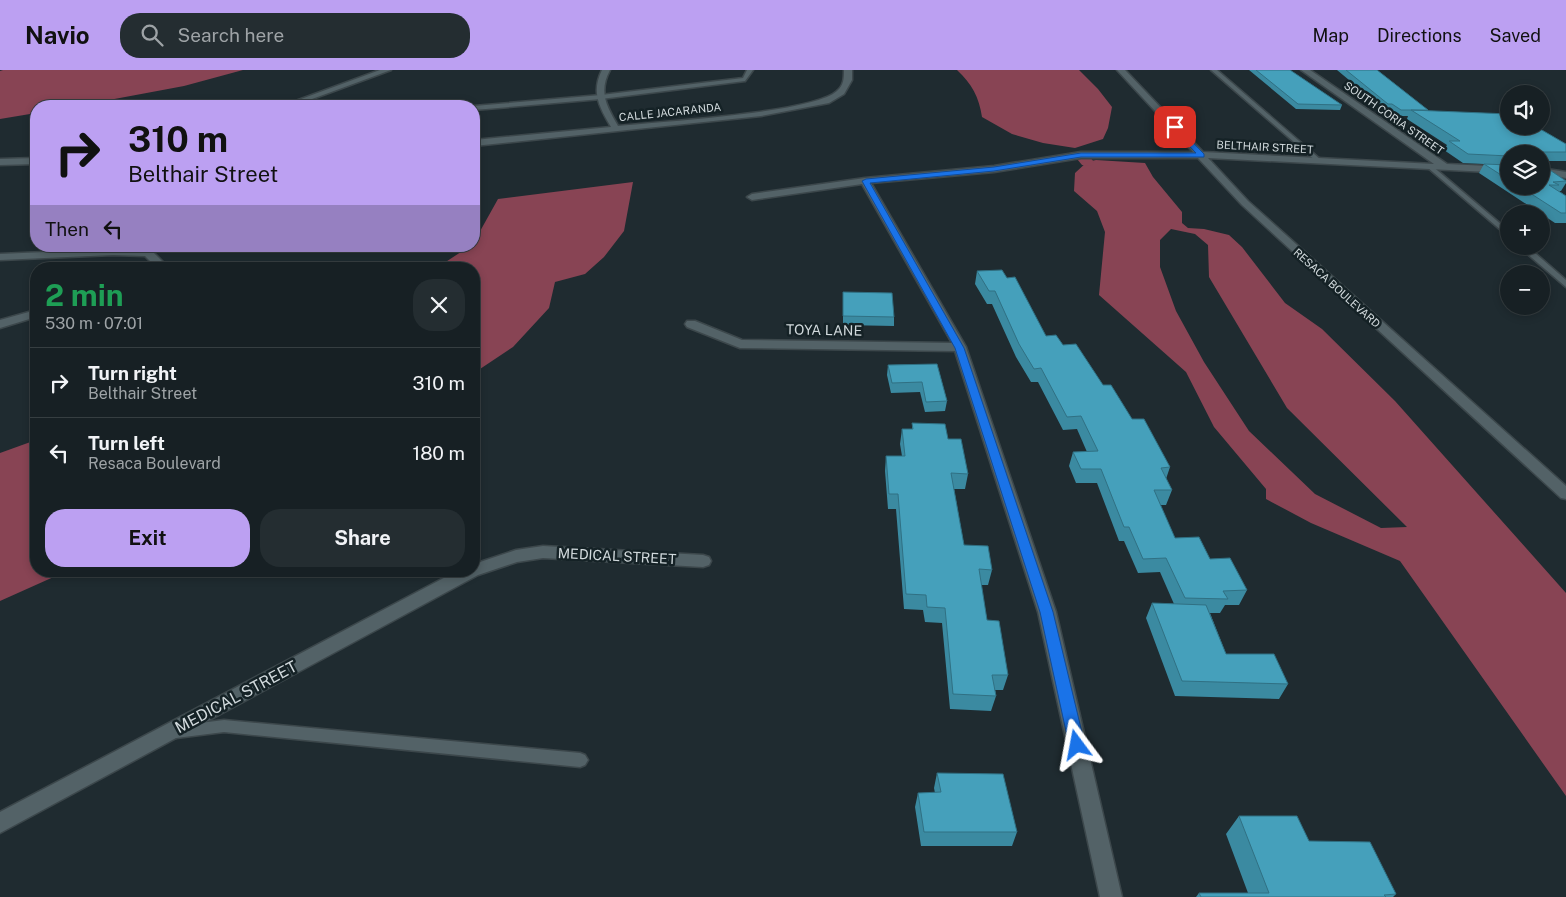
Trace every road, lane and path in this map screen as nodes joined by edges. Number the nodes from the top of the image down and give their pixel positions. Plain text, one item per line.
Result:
1 (387, 70) edge
2 (606, 70) edge
3 (750, 70) edge
4 (848, 70) edge
5 (1121, 70) edge
6 (1214, 70) edge
7 (1305, 70) edge
8 (600, 97) junction
9 (303, 100) edge
10 (480, 107) edge
11 (616, 129) junction
12 (480, 142) edge
13 (1202, 156) junction
14 (30, 161) edge
15 (1319, 161) junction
16 (0, 162) edge
17 (1429, 166) junction
18 (1445, 167) junction
19 (1500, 170) edge
20 (1550, 172) edge
21 (1566, 175) edge
22 (866, 181) junction
23 (752, 197) dead end
24 (1500, 227) edge
25 (112, 252) edge
26 (112, 252) edge
27 (1532, 255) edge
28 (52, 256) junction
29 (0, 257) edge
30 (54, 262) edge
31 (158, 262) edge
32 (1566, 284) edge
33 (30, 313) edge
34 (0, 324) edge
35 (691, 324) dead end
36 (960, 348) junction
37 (1566, 494) edge
38 (703, 561) dead end
39 (480, 569) edge
40 (462, 577) edge
41 (170, 732) junction
42 (580, 760) dead end
43 (0, 823) edge
44 (1111, 897) edge

1 - 9 street
2 - 8 street
3 - 8 lane
4 - 11 street, CALLE JACARANDA
5 - 13 street, RESACA BOULEVARD
6 - 15 lane
7 - 18 street, SOUTH CORIA STREET
8 - 10 lane
8 - 11 street
11 - 12 street, CALLE JACARANDA
13 - 15 street, BELTHAIR STREET
13 - 22 street, BELTHAIR STREET
13 - 37 street, RESACA BOULEVARD
14 - 16 street
15 - 17 street, BELTHAIR STREET
17 - 18 street, BELTHAIR STREET
17 - 24 lane
18 - 19 street, BELTHAIR STREET
20 - 21 street
22 - 23 street, BELTHAIR STREET
22 - 36 street
25 - 31 street
26 - 28 street
27 - 32 lane
28 - 29 street
28 - 30 street
33 - 34 street
35 - 36 street, TOYA LANE
36 - 44 street
38 - 39 street, MEDICAL STREET
40 - 41 street, MEDICAL STREET
41 - 42 lane
41 - 43 street, MEDICAL STREET

